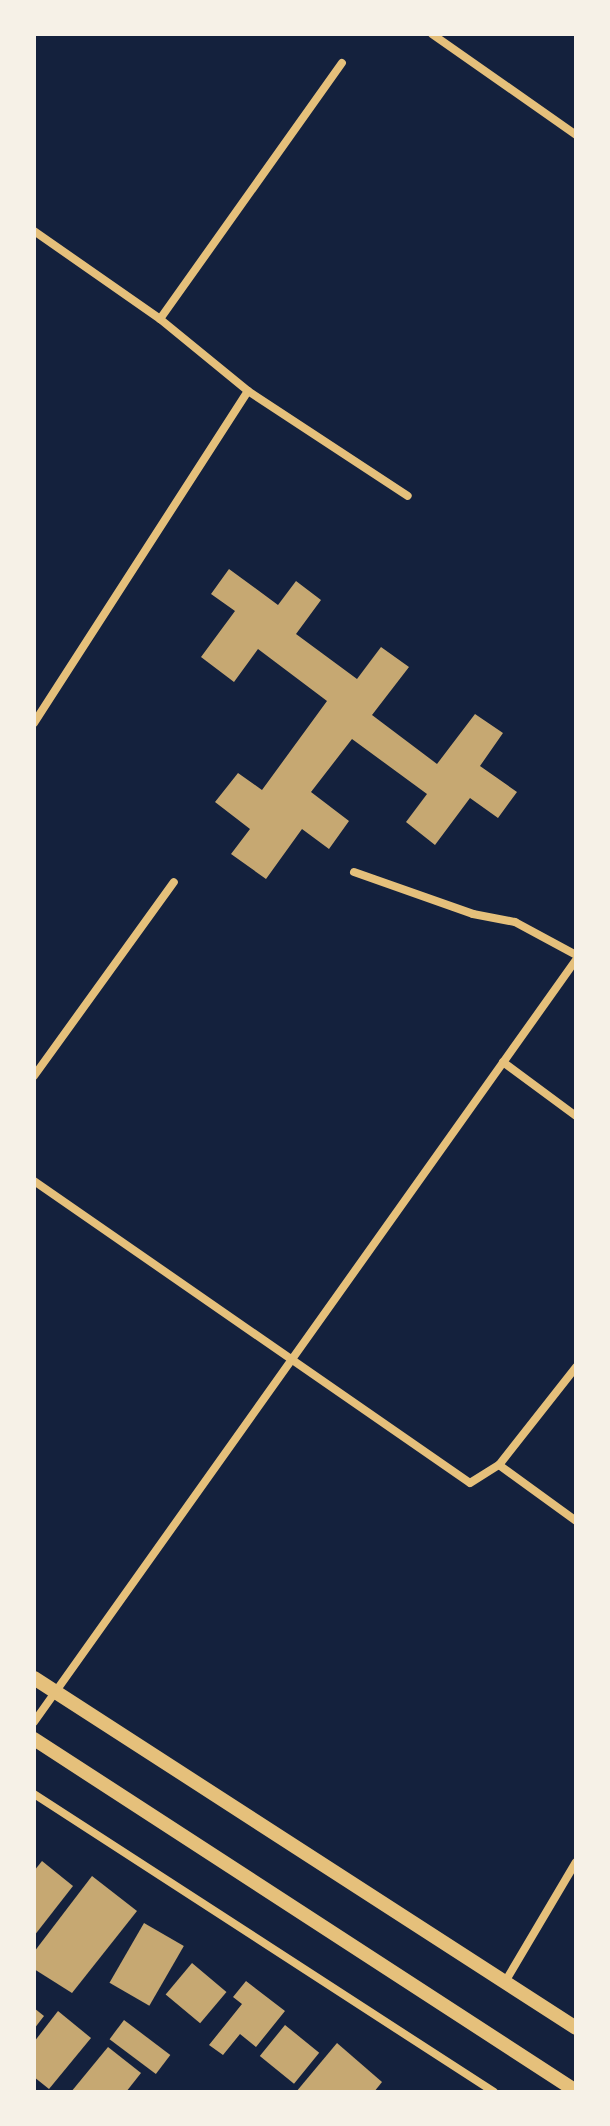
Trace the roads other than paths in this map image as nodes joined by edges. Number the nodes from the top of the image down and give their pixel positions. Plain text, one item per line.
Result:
1 (432, 34) edge
2 (342, 63) dead end
3 (576, 135) edge
4 (34, 231) edge
5 (160, 319) junction
6 (248, 391) junction
7 (408, 496) dead end
8 (34, 723) edge
9 (354, 872) dead end
10 (174, 882) dead end
11 (576, 958) edge
12 (503, 1062) junction
13 (34, 1076) edge
14 (576, 1116) edge
15 (35, 1184) edge
16 (293, 1359) junction
17 (576, 1367) edge
18 (499, 1465) junction
19 (576, 1521) edge
20 (34, 1678) edge
21 (56, 1692) junction
22 (34, 1722) edge
23 (34, 1739) edge
24 (34, 1794) edge
25 (576, 1862) edge
26 (505, 1982) junction
27 (576, 2028) edge
28 (576, 2091) edge
29 (494, 2092) edge

1 - 3 street
2 - 5 street
4 - 5 street
5 - 6 street
6 - 7 street
6 - 8 street
9 - 11 street
10 - 13 street
11 - 12 street
12 - 14 street
12 - 16 street
15 - 16 street
16 - 18 street
16 - 21 street
17 - 18 street
18 - 19 street
20 - 21 street
21 - 22 street
21 - 26 street
23 - 28 street
24 - 29 street
25 - 26 street
26 - 27 street

